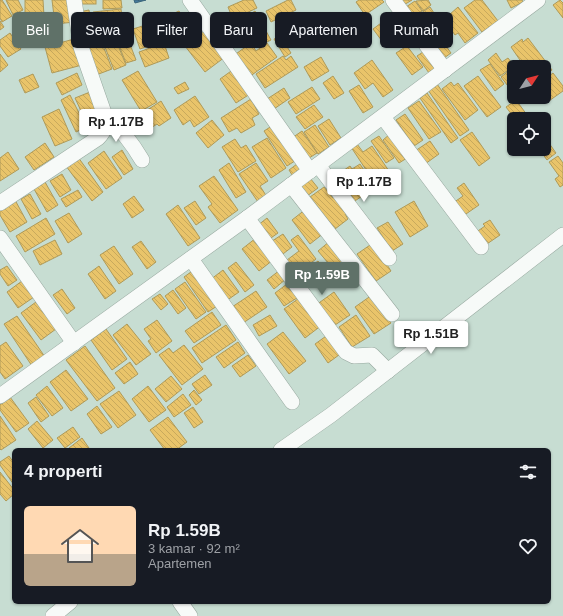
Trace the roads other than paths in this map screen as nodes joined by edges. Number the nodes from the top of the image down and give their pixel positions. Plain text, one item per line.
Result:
1 (74, 0) edge
2 (190, 0) edge
3 (393, 0) edge
4 (538, 0) edge
5 (445, 70) junction
6 (104, 113) junction
7 (383, 116) junction
8 (142, 160) dead end
9 (314, 168) junction
10 (291, 185) junction
11 (0, 203) edge
12 (248, 218) junction
13 (563, 236) edge
14 (0, 238) edge
15 (481, 247) dead end
16 (388, 258) dead end
17 (192, 259) junction
18 (392, 314) dead end
19 (74, 343) junction
20 (388, 371) junction
21 (0, 396) edge
22 (292, 402) dead end
23 (284, 448) edge
24 (68, 604) edge
25 (181, 604) edge
26 (53, 616) edge
27 (190, 616) edge

1 - 6 street
2 - 9 street
3 - 5 street
4 - 5 street
5 - 7 street
6 - 8 street
6 - 11 street
7 - 9 street
7 - 15 street
9 - 10 street
9 - 16 street
10 - 12 street
10 - 18 street
12 - 17 street
12 - 20 street
13 - 20 street
14 - 19 street
17 - 19 street
17 - 22 street
19 - 21 street
20 - 23 street
24 - 26 street
25 - 27 street

